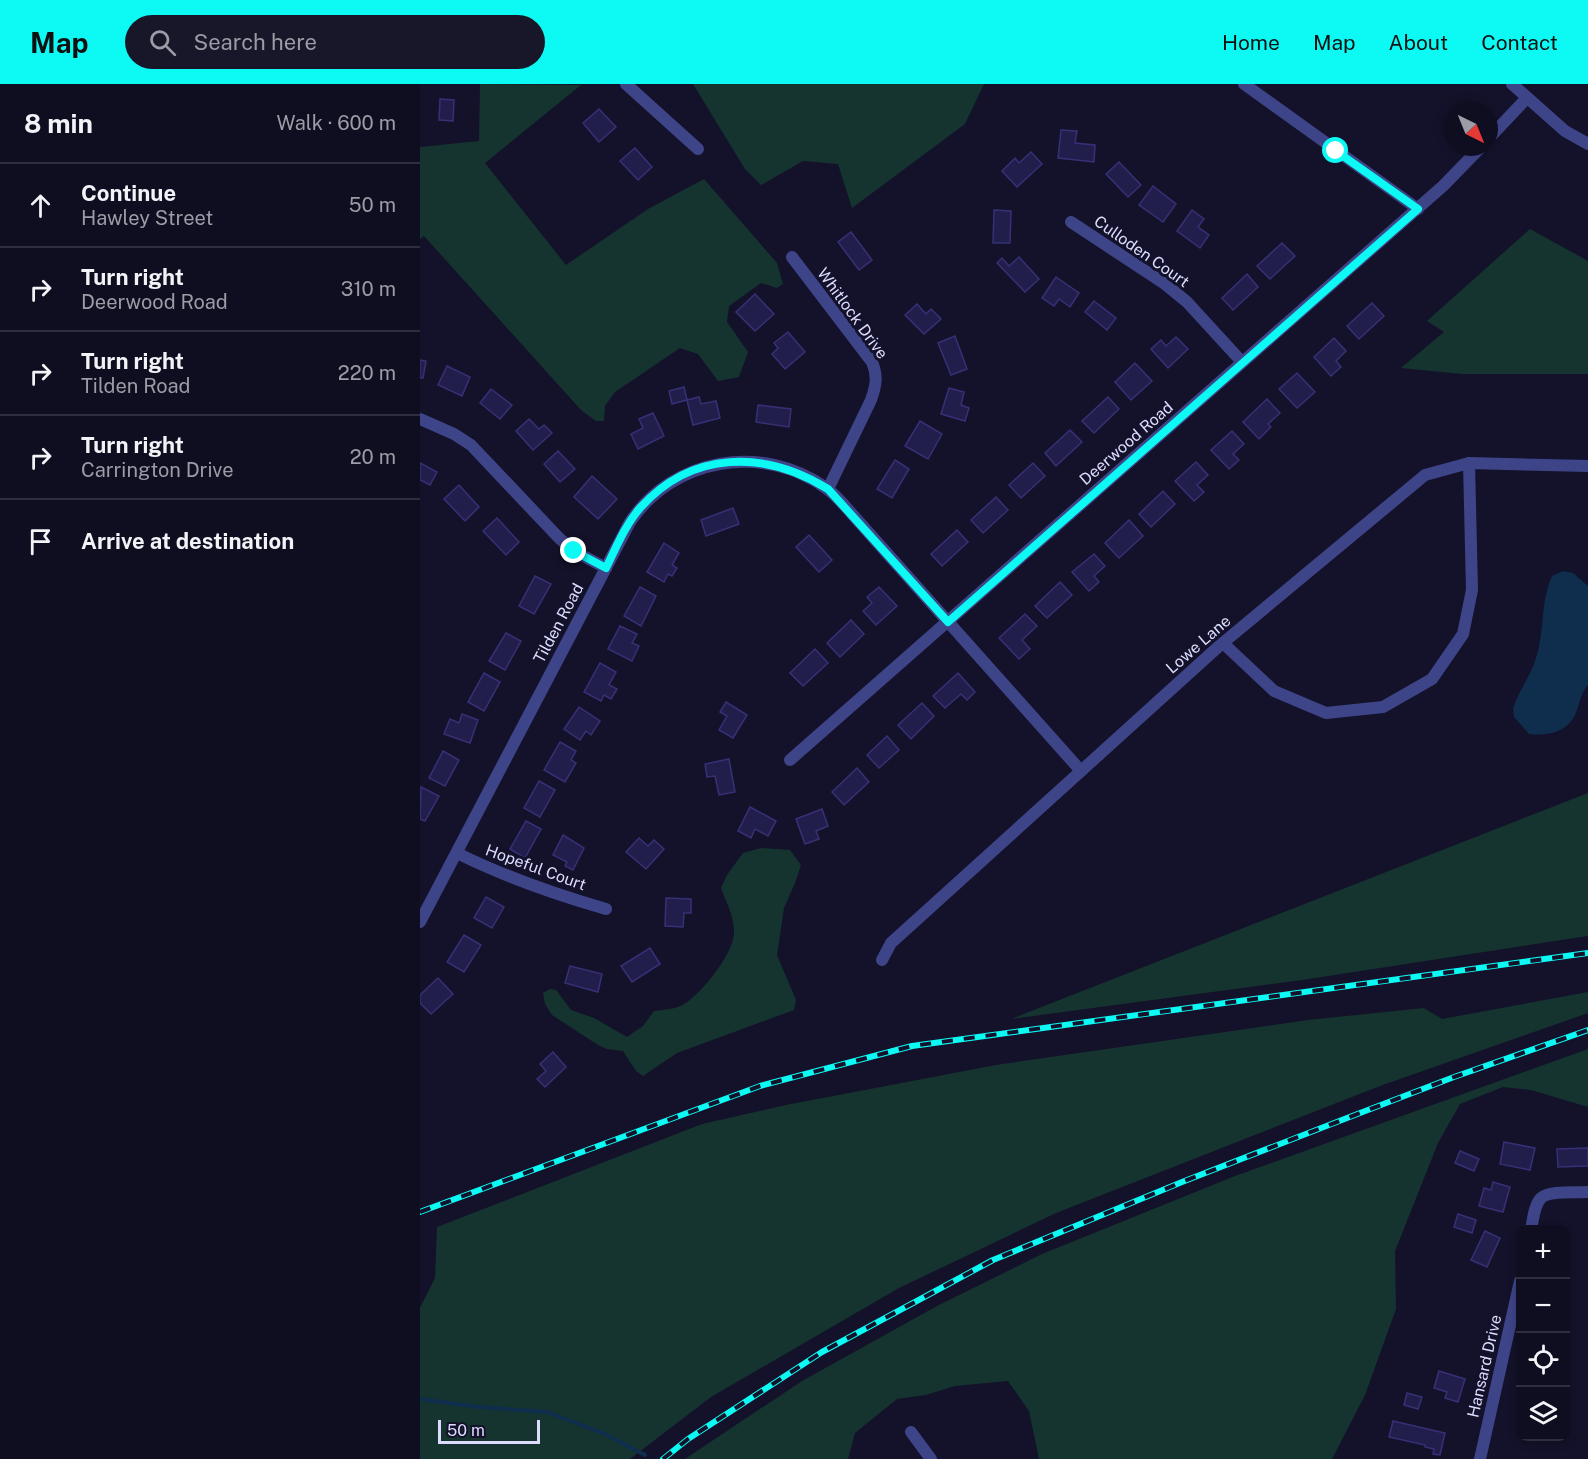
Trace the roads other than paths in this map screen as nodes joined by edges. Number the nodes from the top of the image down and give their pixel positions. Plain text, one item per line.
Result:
1 (626, 84) edge
2 (1244, 84) edge
3 (1512, 84) edge
4 (1527, 98) junction
5 (1498, 129) edge
6 (1588, 144) edge
7 (698, 149) dead end
8 (1472, 156) edge
9 (1418, 209) junction
10 (1071, 222) dead end
11 (792, 257) dead end
12 (1242, 363) junction
13 (420, 419) edge
14 (1469, 463) junction
15 (1588, 466) edge
16 (828, 489) junction
17 (606, 568) junction
18 (948, 622) junction
19 (1223, 643) junction
20 (790, 760) dead end
21 (1081, 771) junction
22 (457, 853) junction
23 (606, 909) dead end
24 (420, 922) edge
25 (882, 960) dead end
26 (1588, 1192) edge
27 (1533, 1225) edge
28 (1516, 1303) edge
29 (911, 1432) dead end
30 (931, 1459) edge
31 (1480, 1459) edge

1 - 7 street
2 - 9 street
3 - 4 street
4 - 5 street
4 - 6 street
8 - 9 street, Deerwood Road
9 - 12 street, Deerwood Road
10 - 12 street, Culloden Court
11 - 16 street, Whitlock Drive
12 - 18 street, Deerwood Road
13 - 17 street
14 - 15 street, Lowe Lane
14 - 19 street, Lowe Lane
14 - 19 street
16 - 17 street, Tilden Road
16 - 18 street, Tilden Road
17 - 22 street, Tilden Road
18 - 20 street, Deerwood Road
18 - 21 street, Tilden Road
19 - 21 street, Lowe Lane
21 - 25 street, Lowe Lane
22 - 23 street, Hopeful Court
22 - 24 street, Tilden Road
26 - 27 street
28 - 31 street, Hansard Drive
29 - 30 street

